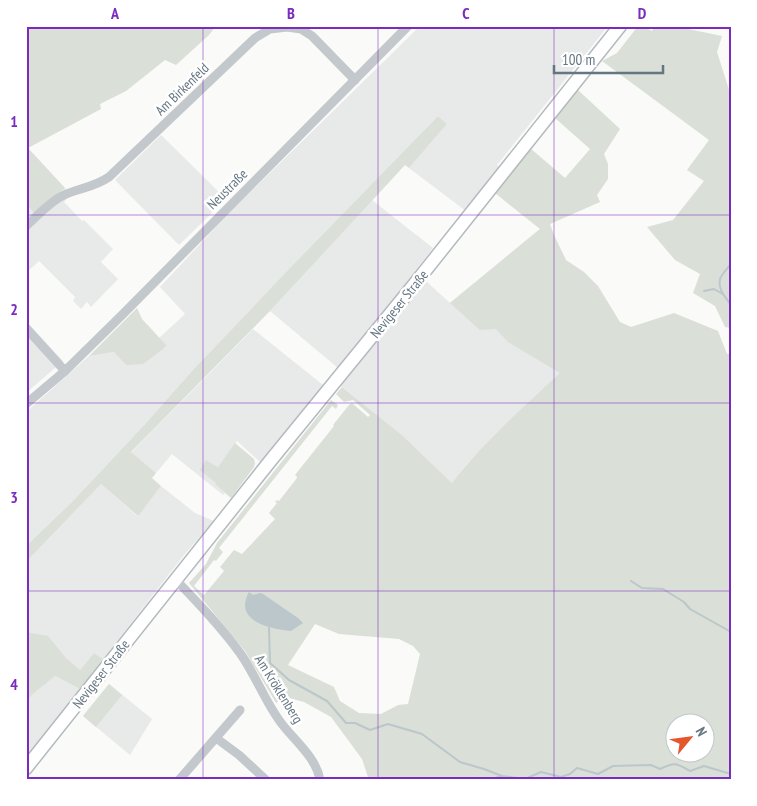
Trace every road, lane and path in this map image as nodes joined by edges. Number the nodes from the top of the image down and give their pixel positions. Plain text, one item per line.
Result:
1 (408, 26) edge
2 (620, 26) edge
3 (355, 80) junction
4 (26, 226) edge
5 (26, 328) edge
6 (65, 370) junction
7 (26, 404) edge
8 (176, 580) junction
9 (240, 710) dead end
10 (216, 738) junction
11 (26, 768) edge
12 (179, 780) edge
13 (266, 780) edge
14 (320, 780) edge

1 - 3 street, Neustraße
2 - 8 main road, Nevigeser Straße
3 - 4 street, Am Birkenfeld
3 - 6 street, Neustraße
5 - 6 street
6 - 7 street, Neustraße
8 - 11 main road, Nevigeser Straße
8 - 14 street, Am Kröklenberg
9 - 10 street
10 - 12 street
10 - 13 street

